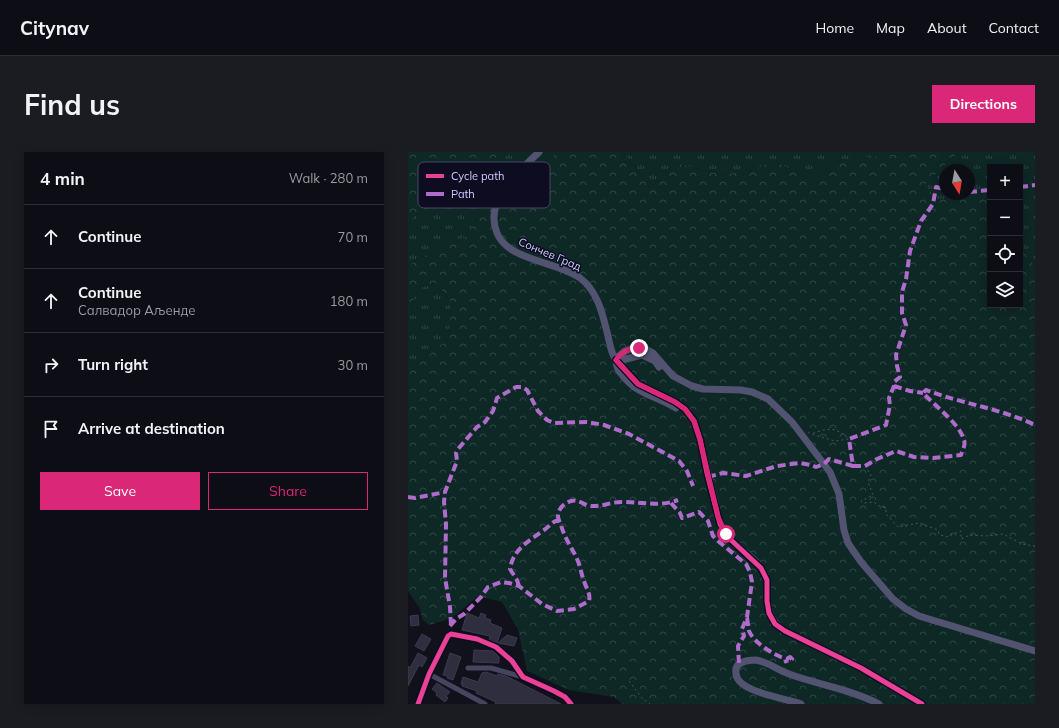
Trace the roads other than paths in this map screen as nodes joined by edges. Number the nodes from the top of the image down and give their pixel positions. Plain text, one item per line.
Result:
1 (539, 152) edge
2 (529, 162) edge
3 (496, 208) edge
4 (610, 343) junction
5 (625, 351) junction
6 (636, 356) junction
7 (616, 360) junction
8 (629, 374) junction
9 (752, 392) junction
10 (703, 453) junction
11 (1035, 651) edge
12 (468, 668) dead end
13 (429, 674) junction
14 (523, 677) junction
15 (418, 704) edge
16 (485, 704) edge
17 (571, 704) edge
18 (801, 704) edge
19 (878, 704) edge
20 (922, 704) edge

1 - 2 main road, Сончев Град
3 - 4 main road, Сончев Град
4 - 5 main road
4 - 7 main road, Сончев Град
5 - 7 main road
5 - 9 main road
6 - 7 main road
6 - 8 main road
6 - 9 main road
7 - 8 main road
7 - 10 main road, Сончев Град
8 - 10 main road
9 - 11 main road
10 - 20 main road
12 - 14 street
13 - 14 street
13 - 15 street
13 - 16 street
14 - 17 street
18 - 19 main road

